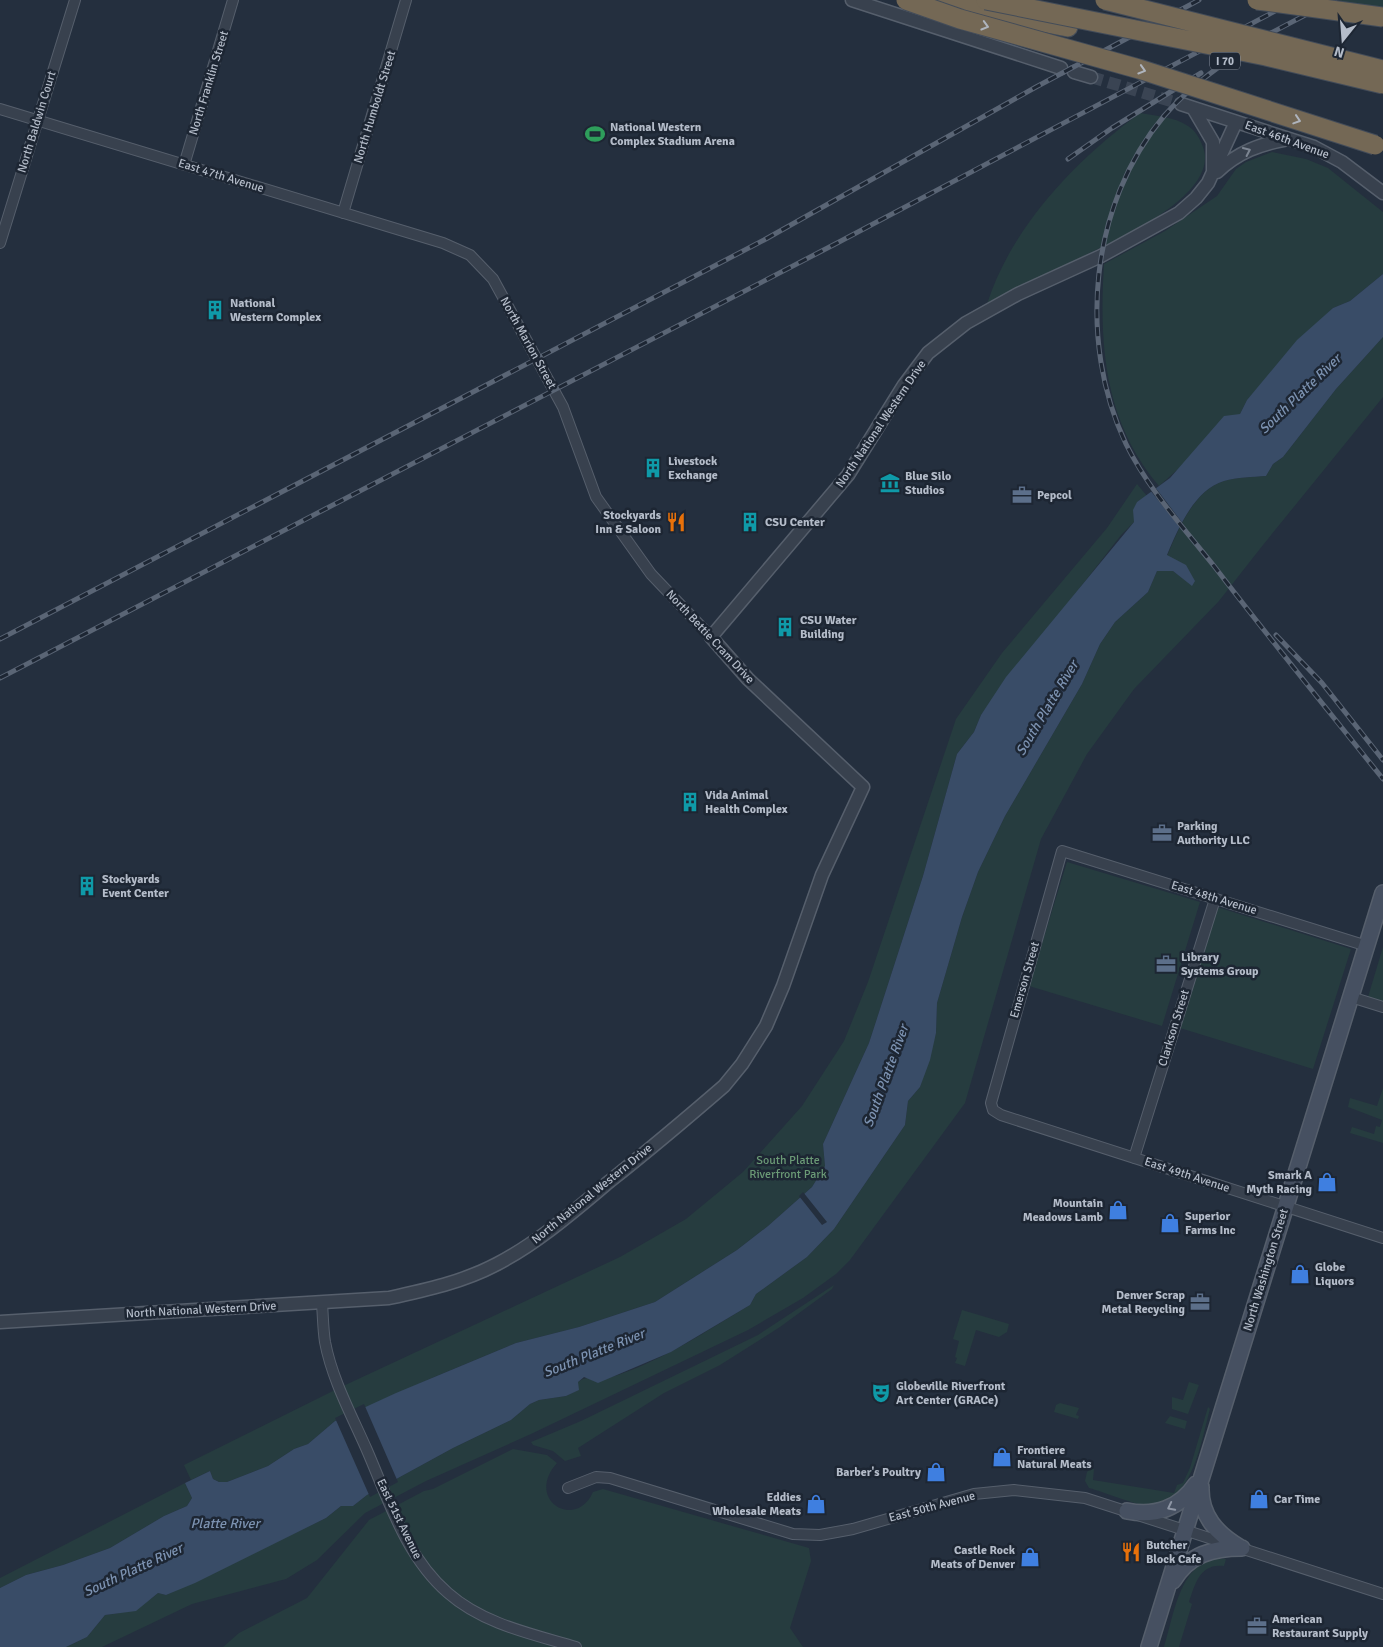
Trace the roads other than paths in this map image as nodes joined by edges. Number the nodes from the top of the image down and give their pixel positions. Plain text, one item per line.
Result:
1 (75, 0) edge
2 (233, 0) edge
3 (406, 0) edge
4 (852, 0) edge
5 (906, 0) edge
6 (925, 0) edge
7 (986, 0) edge
8 (1104, 0) edge
9 (1154, 0) edge
10 (1257, 0) edge
11 (1383, 17) edge
12 (1383, 57) edge
13 (1061, 68) dead end
14 (1383, 70) edge
15 (1074, 72) dead end
16 (1090, 76) tunnel mouth
17 (1383, 84) edge
18 (1383, 95) edge
19 (0, 109) edge
20 (37, 120) junction
21 (1236, 122) junction
22 (1290, 139) junction
23 (1383, 147) edge
24 (184, 165) junction
25 (1212, 177) junction
26 (1383, 193) edge
27 (343, 213) junction
28 (0, 243) edge
29 (443, 243) joint
30 (584, 466) joint
31 (711, 637) junction
32 (863, 787) joint
33 (1062, 851) joint
34 (1383, 893) edge
35 (1215, 899) junction
36 (1366, 946) junction
37 (1351, 997) junction
38 (1383, 1007) edge
39 (993, 1110) joint
40 (1134, 1158) junction
41 (1286, 1207) junction
42 (1383, 1238) edge
43 (322, 1304) junction
44 (0, 1322) edge
45 (1202, 1475) junction
46 (568, 1488) dead end
47 (1127, 1511) junction
48 (1185, 1530) junction
49 (1242, 1548) junction
50 (1383, 1594) edge
51 (1165, 1595) junction
52 (576, 1647) edge
53 (1149, 1647) edge

1 - 20 street, North Baldwin Court
2 - 24 street, North Franklin Street
3 - 27 street, North Humboldt Street
4 - 13 street
5 -> 23 highway, bridge
6 - 18 highway, I 70
7 - 17 highway, bridge
8 - 14 highway, bridge
9 - 12 highway
10 - 11 highway, bridge
15 - 16 street
19 - 20 street, East 47th Avenue
20 - 24 street, East 47th Avenue
20 - 28 street, North Baldwin Court
21 - 22 street, East 46th Avenue
21 - 25 street, North National Western Drive
21 - 25 street, East 46th Avenue
25 -> 22 street
22 - 26 street, East 46th Avenue
24 - 27 street, East 47th Avenue
25 - 31 street, North National Western Drive
27 - 29 street, East 47th Avenue
29 - 30 street, North Marion Street
30 - 31 street, North Bettie Cram Drive
31 - 32 street, North Bettie Cram Drive
32 - 43 street, North National Western Drive
33 - 35 street, East 48th Avenue
33 - 39 street, Emerson Street
34 - 36 main road, North Washington Street
35 - 36 street, East 48th Avenue
35 - 40 street, Clarkson Street
36 - 37 main road, North Washington Street
37 - 38 street
37 - 41 main road, North Washington Street
39 - 40 street, East 49th Avenue
40 - 41 street, East 49th Avenue
41 - 42 street, East 49th Avenue
41 - 45 main road, North Washington Street
43 - 44 street, North National Western Drive
43 - 52 street, East 51st Avenue
45 -> 47 main road
45 - 48 main road, North Washington Street
45 - 49 main road
46 - 47 street, East 50th Avenue
47 - 48 street, East 50th Avenue
48 - 49 street, East 50th Avenue
48 - 51 main road, North Washington Street
49 - 50 street, East 50th Avenue
49 - 51 main road
51 - 53 main road, North Washington Street

